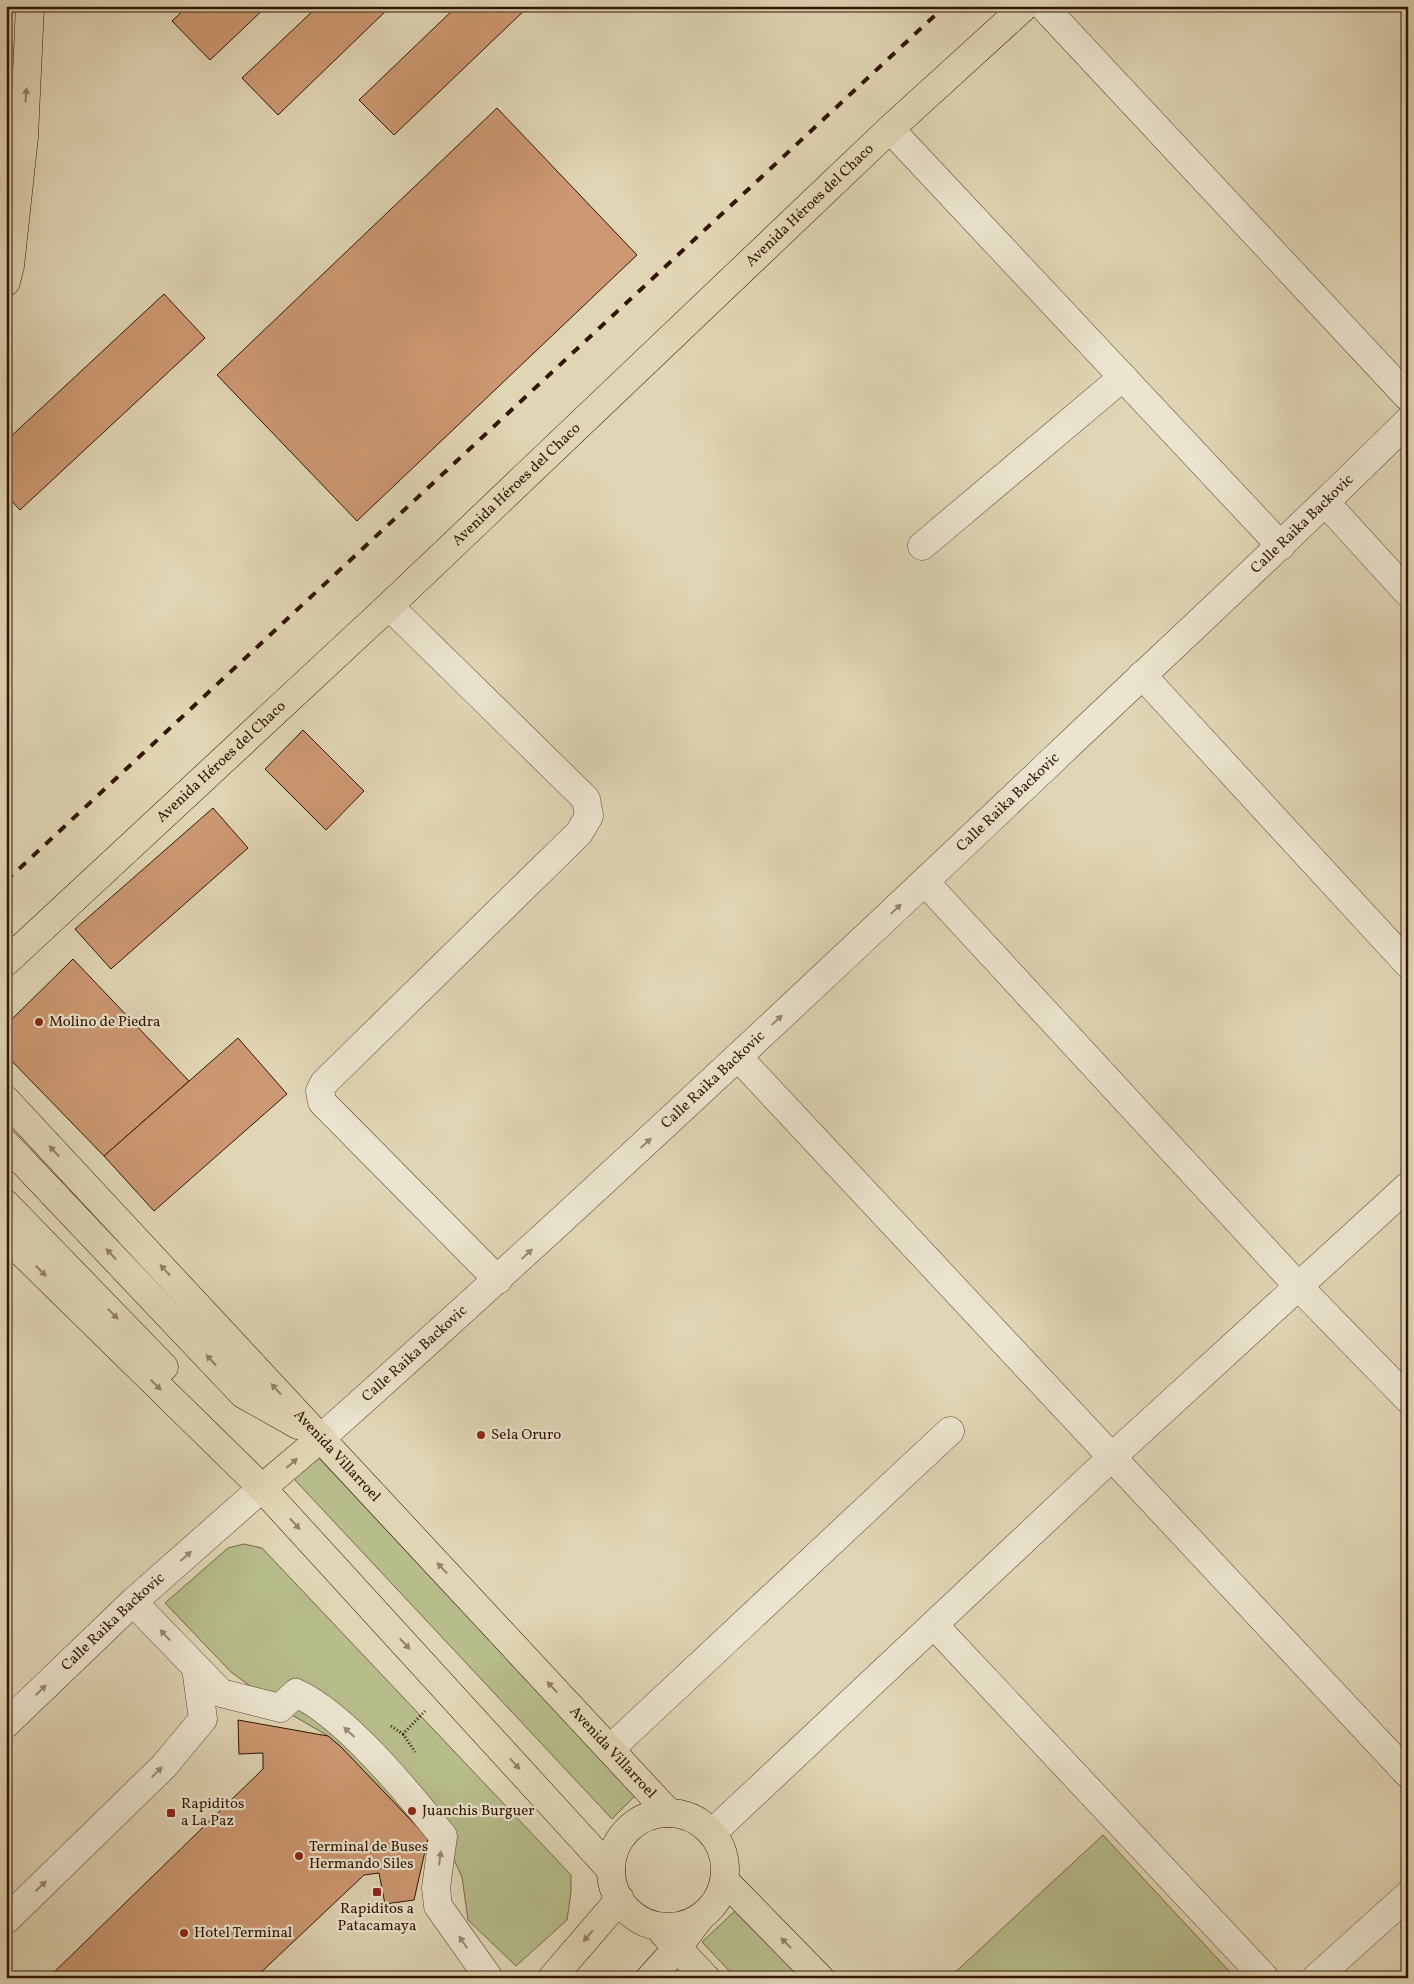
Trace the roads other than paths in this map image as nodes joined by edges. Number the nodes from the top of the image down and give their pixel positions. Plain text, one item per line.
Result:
1 (30, 6) edge
2 (1025, 6) edge
3 (1043, 6) edge
4 (890, 128) junction
5 (15, 138) edge
6 (6, 282) edge
7 (1123, 377) junction
8 (1408, 398) edge
9 (1408, 421) edge
10 (1326, 503) junction
11 (922, 546) dead end
12 (1282, 546) junction
13 (1408, 593) edge
14 (389, 606) junction
15 (1142, 675) junction
16 (924, 882) junction
17 (6, 962) edge
18 (1408, 964) edge
19 (738, 1057) junction
20 (6, 1100) edge
21 (12, 1151) edge
22 (1408, 1186) edge
23 (6, 1204) edge
24 (6, 1237) edge
25 (498, 1280) junction
26 (1299, 1287) junction
27 (1408, 1399) edge
28 (950, 1431) dead end
29 (321, 1438) junction
30 (1112, 1457) junction
31 (262, 1488) junction
32 (133, 1602) junction
33 (934, 1625) junction
34 (196, 1668) junction
35 (6, 1724) edge
36 (610, 1749) junction
37 (1408, 1774) edge
38 (669, 1813) junction
39 (712, 1833) junction
40 (612, 1870) junction
41 (724, 1881) junction
42 (1408, 1895) edge
43 (620, 1899) junction
44 (700, 1918) junction
45 (6, 1920) edge
46 (655, 1925) junction
47 (677, 1948) junction
48 (489, 1978) edge
49 (552, 1978) edge
50 (650, 1978) edge
51 (706, 1978) edge
52 (820, 1978) edge
53 (1265, 1978) edge
54 (1316, 1978) edge

5 -> 1 main road
2 - 4 main road, Avenida Héroes del Chaco
3 - 8 street
4 - 7 street
4 - 14 main road, Avenida Héroes del Chaco
5 - 6 main road
7 - 11 street
7 - 12 street
9 - 10 street, Calle Raika Backovic
10 - 12 street, Calle Raika Backovic
10 - 13 street
12 - 15 street, Calle Raika Backovic
14 - 17 main road, Avenida Héroes del Chaco
14 - 25 street
15 - 16 street, Calle Raika Backovic
15 - 18 street
19 -> 16 street, Calle Raika Backovic
16 - 26 street
25 -> 19 street, Calle Raika Backovic
19 - 30 street
29 -> 20 main road, Avenida Villarroel
29 -> 21 main road
22 - 26 street
23 -> 31 main road
24 -> 31 main road
25 - 29 street, Calle Raika Backovic
26 - 27 street
26 - 30 street
28 - 36 street
31 -> 29 main road, Calle Raika Backovic
36 -> 29 main road, Avenida Villarroel
30 - 33 street
30 - 37 street
32 -> 31 street, Calle Raika Backovic
31 -> 40 main road
34 -> 32 street
35 -> 32 street, Calle Raika Backovic
33 - 39 street
33 - 53 street
45 -> 34 street
48 -> 34 street
36 - 38 main road, Avenida Villarroel
38 - 39 main road
38 - 40 main road
39 - 41 main road
40 - 43 main road
41 - 44 main road
52 -> 41 main road
42 - 54 street
43 - 46 main road
43 -> 49 main road
44 - 46 main road
44 - 47 main road
46 - 47 main road
47 - 50 main road
47 - 51 main road

